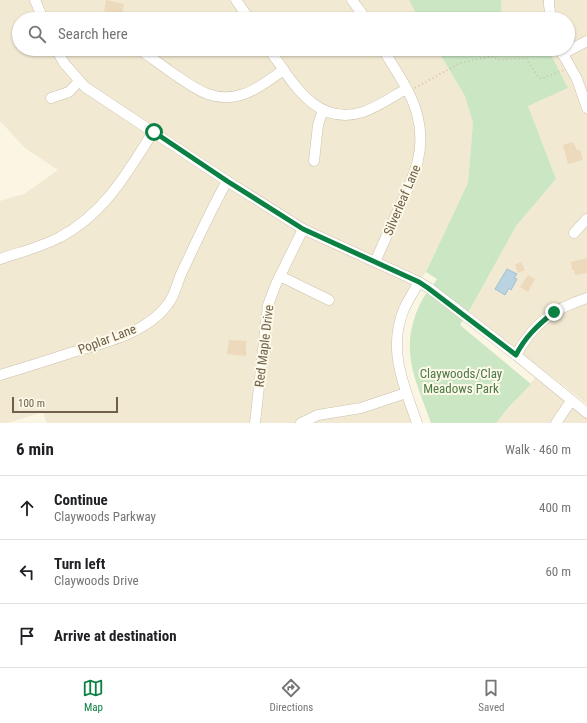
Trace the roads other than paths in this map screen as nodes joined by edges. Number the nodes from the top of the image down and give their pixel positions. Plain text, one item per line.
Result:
1 (35, 0) edge
2 (236, 0) edge
3 (352, 0) edge
4 (549, 0) edge
5 (40, 12) edge
6 (244, 12) edge
7 (361, 12) edge
8 (550, 12) edge
9 (587, 42) edge
10 (575, 46) edge
11 (60, 56) edge
12 (149, 56) edge
13 (274, 56) edge
14 (387, 56) edge
15 (564, 56) edge
16 (284, 70) junction
17 (79, 81) junction
18 (406, 89) junction
19 (51, 98) dead end
20 (587, 108) edge
21 (323, 110) junction
22 (154, 132) junction
23 (314, 161) dead end
24 (227, 181) junction
25 (587, 219) edge
26 (303, 229) junction
27 (574, 233) dead end
28 (0, 259) edge
29 (375, 262) junction
30 (280, 276) junction
31 (419, 282) junction
32 (329, 300) dead end
33 (587, 300) edge
34 (516, 355) junction
35 (0, 375) edge
36 (406, 393) junction
37 (571, 401) junction
38 (587, 414) edge
39 (255, 423) edge
40 (301, 423) edge
41 (417, 423) edge
42 (556, 423) edge

1 - 5 street
2 - 6 street
3 - 7 street
4 - 8 street
9 - 10 street
11 - 17 street
12 - 16 street
13 - 16 street
14 - 18 street, Silverleaf Lane
15 - 20 street
16 - 21 street
17 - 19 street
17 - 22 street
18 - 21 street
18 - 29 street, Silverleaf Lane
21 - 23 street
22 - 24 street
22 - 28 street
24 - 26 street
24 - 35 street, Poplar Lane
25 - 27 street
26 - 29 street
26 - 30 street, Red Maple Drive
29 - 31 street
30 - 32 street
30 - 39 street, Red Maple Drive
31 - 34 street
31 - 36 street
33 - 34 street
34 - 37 street
36 - 40 street
36 - 41 street
37 - 38 street
37 - 42 street

